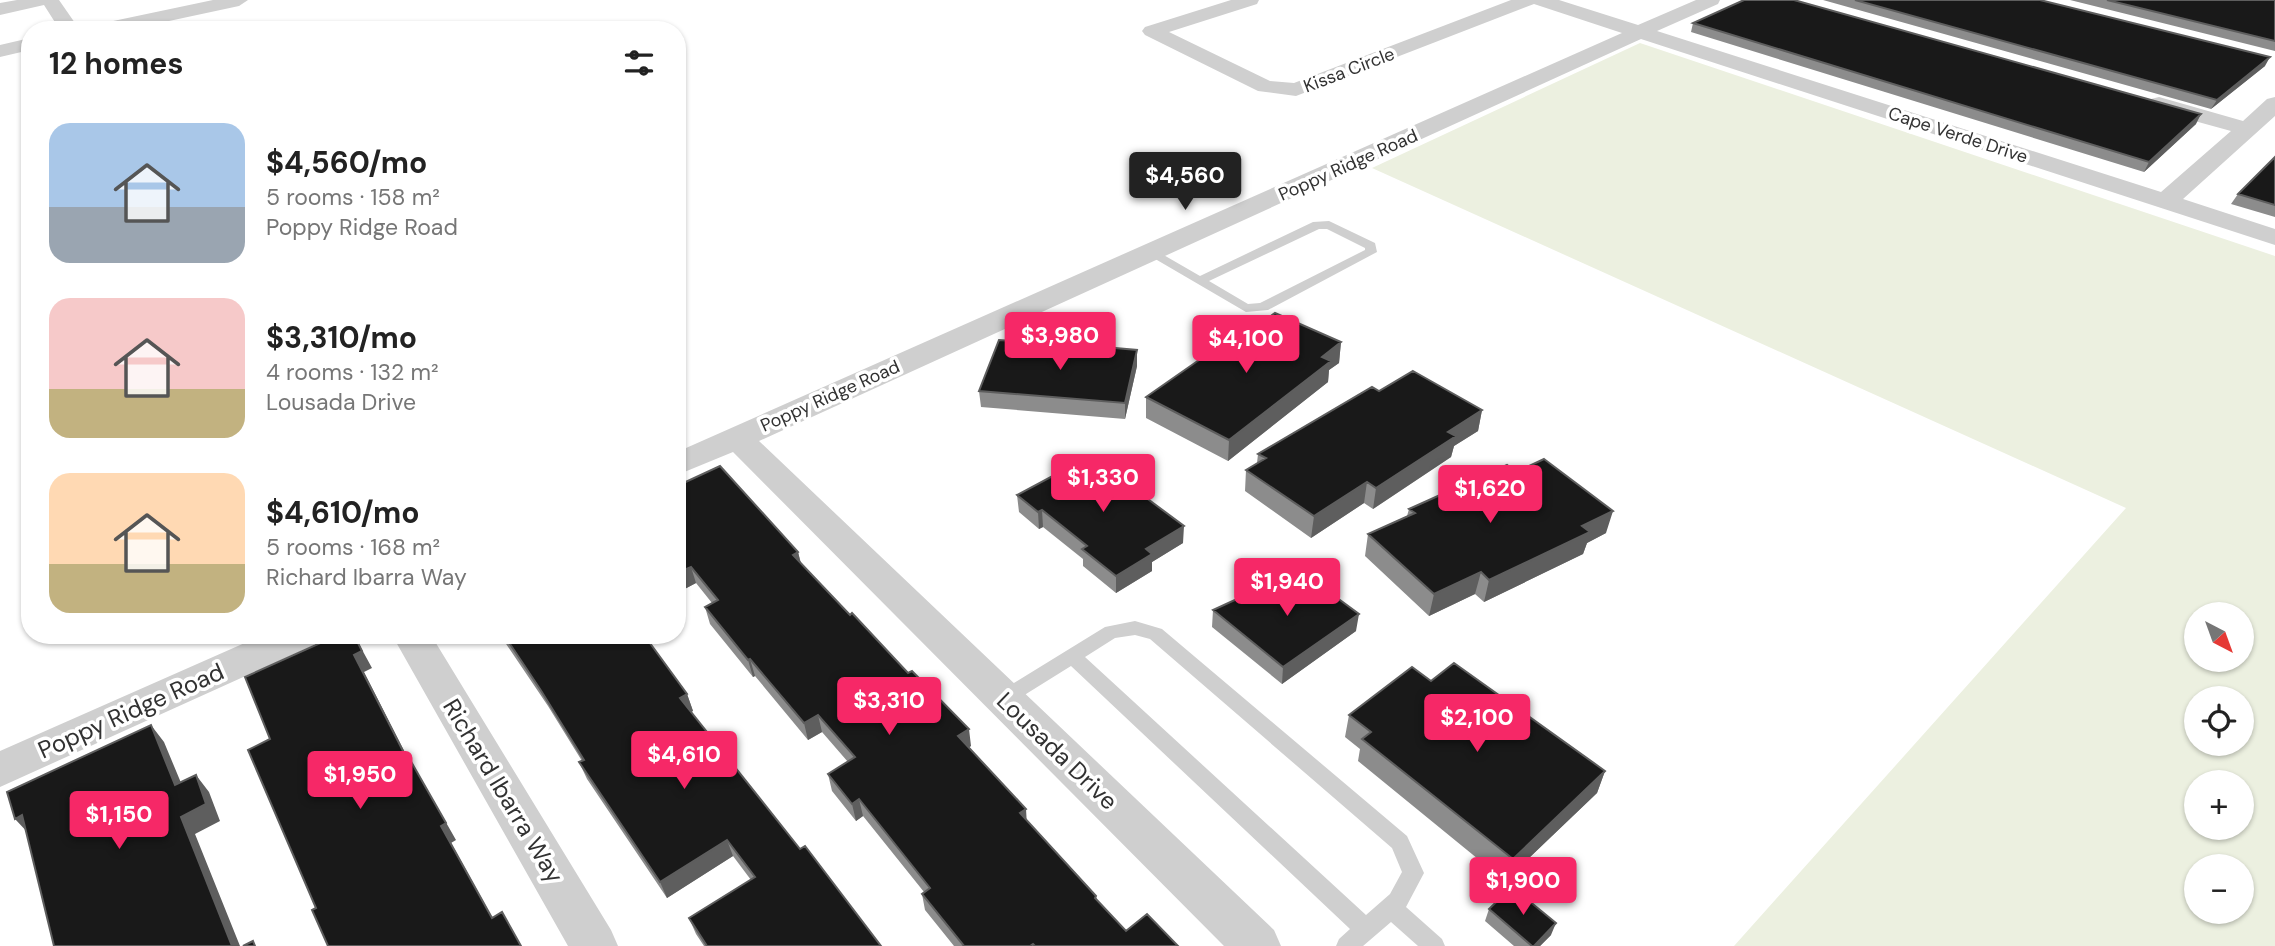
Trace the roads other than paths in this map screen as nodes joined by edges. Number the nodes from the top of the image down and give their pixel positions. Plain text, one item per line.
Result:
1 (44, 0) edge
2 (50, 0) edge
3 (239, 0) edge
4 (1250, 0) edge
5 (1528, 0) edge
6 (1541, 0) edge
7 (1711, 0) edge
8 (0, 9) edge
9 (64, 21) edge
10 (141, 21) edge
11 (1641, 32) junction
12 (21, 46) edge
13 (0, 51) edge
14 (2134, 97) edge
15 (2275, 104) edge
16 (2247, 129) junction
17 (2166, 201) junction
18 (2275, 237) edge
19 (1151, 253) junction
20 (1200, 281) junction
21 (737, 438) junction
22 (686, 461) edge
23 (280, 644) edge
24 (416, 644) edge
25 (1072, 656) junction
26 (1003, 699) junction
27 (0, 770) edge
28 (1391, 908) junction
29 (1366, 929) junction
30 (594, 946) edge
31 (1257, 946) edge
32 (1347, 946) edge
33 (1434, 946) edge

1 - 8 street
2 - 9 street
3 - 10 street
4 - 5 street, Kissa Circle
6 - 11 street, Cape Verde Drive
7 - 11 street, Poppy Ridge Road
11 - 17 street, Cape Verde Drive
11 - 19 street, Poppy Ridge Road
12 - 13 street
14 - 16 street
15 - 16 street
16 - 17 street
17 - 18 street, Cape Verde Drive
19 - 20 lane
19 - 21 street, Poppy Ridge Road
20 - 20 lane
21 - 22 street, Poppy Ridge Road
21 - 26 street, Lousada Drive
23 - 27 street, Poppy Ridge Road
24 - 30 street, Richard Ibarra Way
25 - 26 lane
25 - 28 lane
25 - 29 lane
26 - 31 street, Lousada Drive
28 - 29 lane
28 - 33 lane
29 - 32 lane

